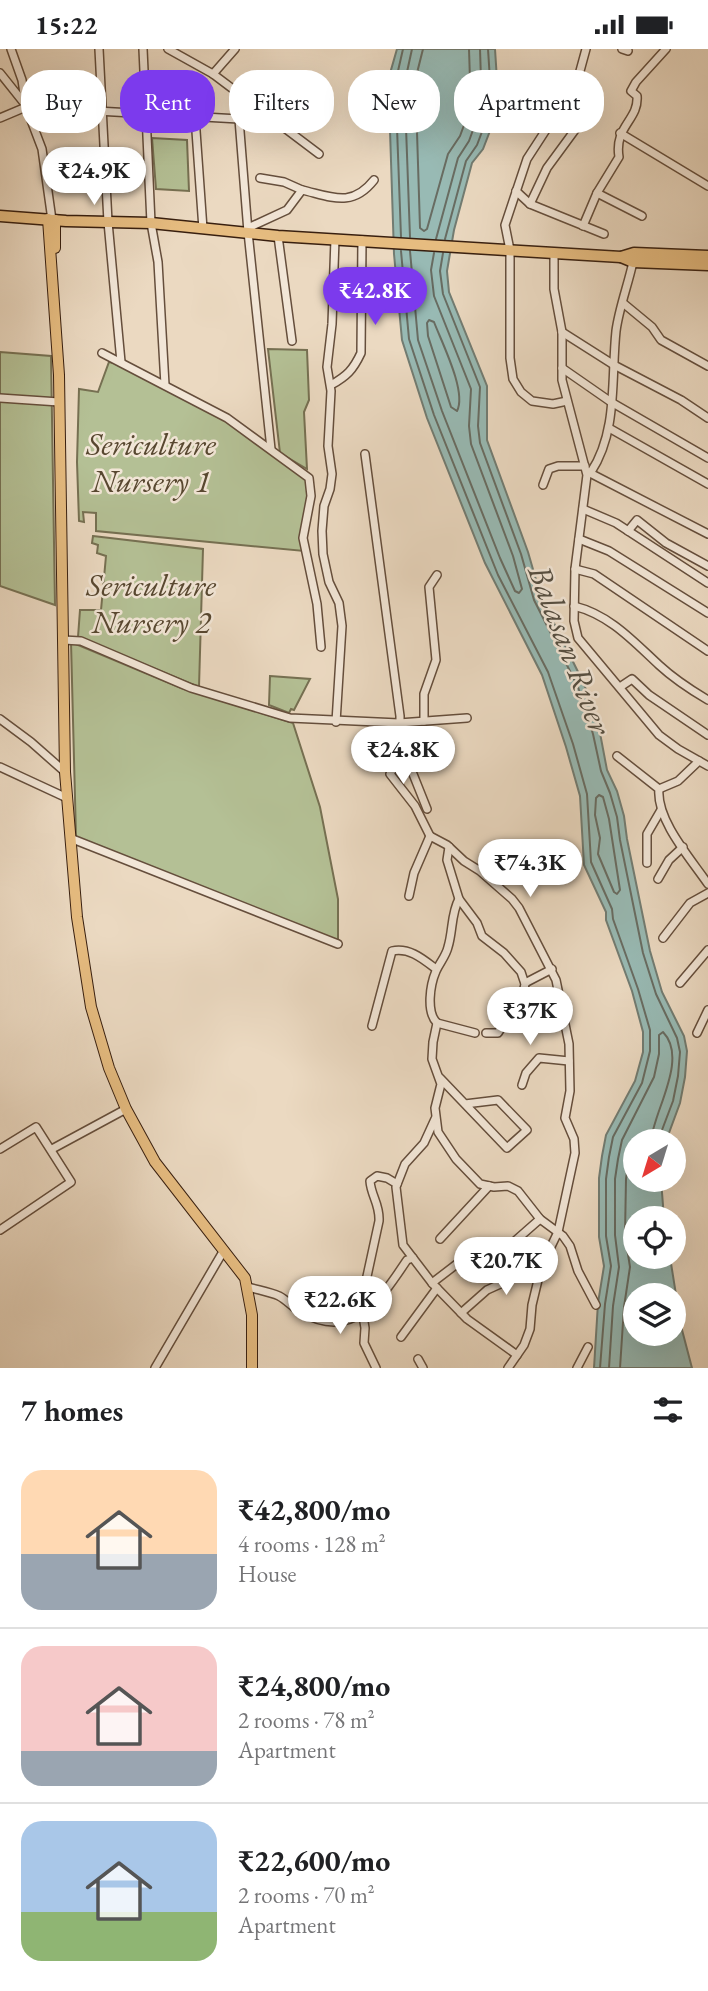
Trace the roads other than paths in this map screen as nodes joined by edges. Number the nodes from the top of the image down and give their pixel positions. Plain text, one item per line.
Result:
1 (11, 49) edge
2 (99, 49) edge
3 (143, 49) edge
4 (168, 49) edge
5 (586, 49) edge
6 (666, 49) edge
7 (231, 50) edge
8 (101, 70) edge
9 (144, 70) edge
10 (206, 70) edge
11 (580, 70) edge
12 (215, 71) edge
13 (0, 73) edge
14 (215, 76) edge
15 (21, 77) edge
16 (229, 87) edge
17 (21, 99) edge
18 (21, 109) edge
19 (0, 118) edge
20 (36, 133) edge
21 (105, 133) edge
22 (148, 133) edge
23 (196, 133) edge
24 (240, 133) edge
25 (290, 133) edge
26 (543, 133) edge
27 (573, 133) edge
28 (620, 133) junction
29 (319, 154) dead end
30 (260, 178) dead end
31 (374, 180) dead end
32 (708, 186) edge
33 (302, 190) junction
34 (516, 191) junction
35 (597, 193) junction
36 (530, 204) junction
37 (2, 215) edge
38 (642, 216) dead end
39 (55, 220) junction
40 (108, 222) junction
41 (151, 223) junction
42 (583, 226) junction
43 (203, 229) junction
44 (248, 230) junction
45 (604, 234) dead end
46 (278, 236) junction
47 (335, 239) junction
48 (366, 240) junction
49 (510, 250) junction
50 (554, 253) junction
51 (708, 254) edge
52 (621, 257) junction
53 (633, 263) junction
54 (702, 263) edge
55 (53, 291) junction
56 (623, 303) junction
57 (562, 332) junction
58 (292, 341) dead end
59 (102, 353) dead end
60 (121, 362) junction
61 (614, 365) junction
62 (708, 366) edge
63 (562, 368) junction
64 (331, 384) junction
65 (165, 385) junction
66 (0, 398) edge
67 (567, 401) junction
68 (60, 402) junction
69 (611, 402) junction
70 (708, 418) edge
71 (609, 428) junction
72 (271, 449) junction
73 (365, 454) dead end
74 (708, 458) edge
75 (587, 470) junction
76 (708, 484) edge
77 (543, 485) dead end
78 (583, 509) junction
79 (628, 531) junction
80 (708, 534) edge
81 (579, 539) junction
82 (708, 566) edge
83 (575, 569) junction
84 (437, 575) dead end
85 (708, 583) edge
86 (575, 606) junction
87 (708, 613) edge
88 (63, 640) junction
89 (321, 647) dead end
90 (708, 650) edge
91 (620, 687) junction
92 (708, 700) edge
93 (467, 717) dead end
94 (0, 719) edge
95 (424, 721) junction
96 (337, 722) junction
97 (399, 723) junction
98 (708, 735) edge
99 (400, 752) junction
100 (617, 756) dead end
101 (699, 761) junction
102 (708, 766) edge
103 (0, 767) edge
104 (65, 772) junction
105 (659, 789) junction
106 (67, 798) junction
107 (427, 809) dead end
108 (661, 810) junction
109 (430, 836) junction
110 (71, 838) junction
111 (449, 847) junction
112 (683, 847) junction
113 (647, 863) dead end
114 (705, 872) edge
115 (658, 879) dead end
116 (708, 884) edge
117 (708, 893) edge
118 (409, 896) dead end
119 (459, 899) junction
120 (663, 938) dead end
121 (338, 944) dead end
122 (708, 950) edge
123 (436, 969) junction
124 (552, 969) junction
125 (525, 983) junction
126 (680, 983) dead end
127 (708, 1010) edge
128 (437, 1023) junction
129 (372, 1026) dead end
130 (475, 1033) dead end
131 (486, 1033) dead end
132 (697, 1033) dead end
133 (569, 1061) junction
134 (438, 1075) junction
135 (522, 1085) dead end
136 (465, 1104) junction
137 (126, 1109) junction
138 (435, 1118) junction
139 (2, 1145) edge
140 (52, 1149) junction
141 (397, 1184) junction
142 (489, 1186) junction
143 (540, 1219) junction
144 (0, 1230) edge
145 (558, 1232) junction
146 (440, 1239) dead end
147 (224, 1250) junction
148 (413, 1258) junction
149 (542, 1265) junction
150 (434, 1285) junction
151 (248, 1287) junction
152 (596, 1305) dead end
153 (461, 1313) junction
154 (364, 1314) junction
155 (401, 1337) dead end
156 (588, 1347) dead end
157 (517, 1355) junction
158 (418, 1359) dead end
159 (155, 1368) edge
160 (252, 1368) edge
161 (376, 1368) edge
162 (423, 1368) edge
163 (508, 1368) edge
164 (577, 1368) edge

1 - 15 street
2 - 8 street
3 - 9 street
4 - 10 street
5 - 11 street
6 - 28 street
7 - 12 street
13 - 17 street
14 - 16 street
18 - 19 street
20 - 39 street
21 - 40 street
22 - 41 street
23 - 43 street
24 - 44 street
25 - 29 street
26 - 34 street
27 - 36 street
28 - 32 street
28 - 35 street
30 - 33 street
31 - 33 street
33 - 44 street
34 - 36 street
34 - 49 street
35 - 38 street
35 - 42 street
36 - 42 street
37 - 39 highway
39 - 40 highway
39 - 55 main road
39 - 55 main road
40 - 41 highway
40 - 60 street
41 - 43 highway
41 - 65 street
42 - 45 street
43 - 44 highway
44 - 46 highway
44 - 72 street
46 - 47 highway
46 - 58 street
47 - 48 highway
47 - 64 street
48 - 49 highway
48 - 64 street
49 - 50 highway
49 - 67 street
50 - 52 highway
50 - 57 street
51 - 54 highway
52 - 53 highway
52 - 54 highway
53 - 54 highway
53 - 56 street
55 - 68 main road
56 - 61 street
56 - 62 street
57 - 61 street
57 - 63 street
59 - 60 street
60 - 65 street
61 - 69 street
61 - 70 street
63 - 67 street
63 - 69 street
64 - 96 street
65 - 72 street
66 - 68 street
67 - 75 street
68 - 88 main road
69 - 71 street
69 - 74 street
71 - 75 street
71 - 76 street
72 - 89 street
73 - 97 street
75 - 77 street
75 - 78 street
75 - 80 street
78 - 79 street
78 - 81 street
79 - 82 street
79 - 85 street
81 - 83 street
81 - 87 street
83 - 86 street
83 - 90 street
84 - 95 street
86 - 91 street
86 - 92 street
88 - 96 street
88 - 104 main road
91 - 98 street
91 - 101 street
93 - 95 street
94 - 104 street
95 - 97 street
96 - 97 street
97 - 99 street
99 - 107 street
99 - 109 street
100 - 105 street
101 - 102 street
101 - 105 street
103 - 106 street
104 - 106 main road
105 - 108 street
106 - 110 main road
108 - 112 street
108 - 113 street
109 - 111 street
109 - 118 street
110 - 121 street
110 - 137 main road
111 - 119 street
111 - 124 street
112 - 114 street
112 - 115 street
114 - 116 street
117 - 120 street
119 - 123 street
119 - 125 street
122 - 126 street
123 - 128 street
123 - 129 street
124 - 125 street
124 - 133 street
125 - 131 street
127 - 132 street
128 - 130 street
128 - 134 street
133 - 135 street
133 - 145 street
134 - 136 street
134 - 138 street
136 - 136 street
137 - 140 street
137 - 147 main road
138 - 141 street
138 - 142 street
139 - 140 street
140 - 144 street
141 - 148 street
141 - 154 street
142 - 143 street
142 - 146 street
143 - 145 street
143 - 150 street
145 - 149 street
145 - 152 street
147 - 151 main road
147 - 159 street
148 - 150 street
148 - 154 street
149 - 153 street
149 - 157 street
150 - 153 street
150 - 155 street
151 - 154 street
151 - 160 main road
153 - 157 street
154 - 161 street
156 - 164 street
157 - 163 street
158 - 162 street

